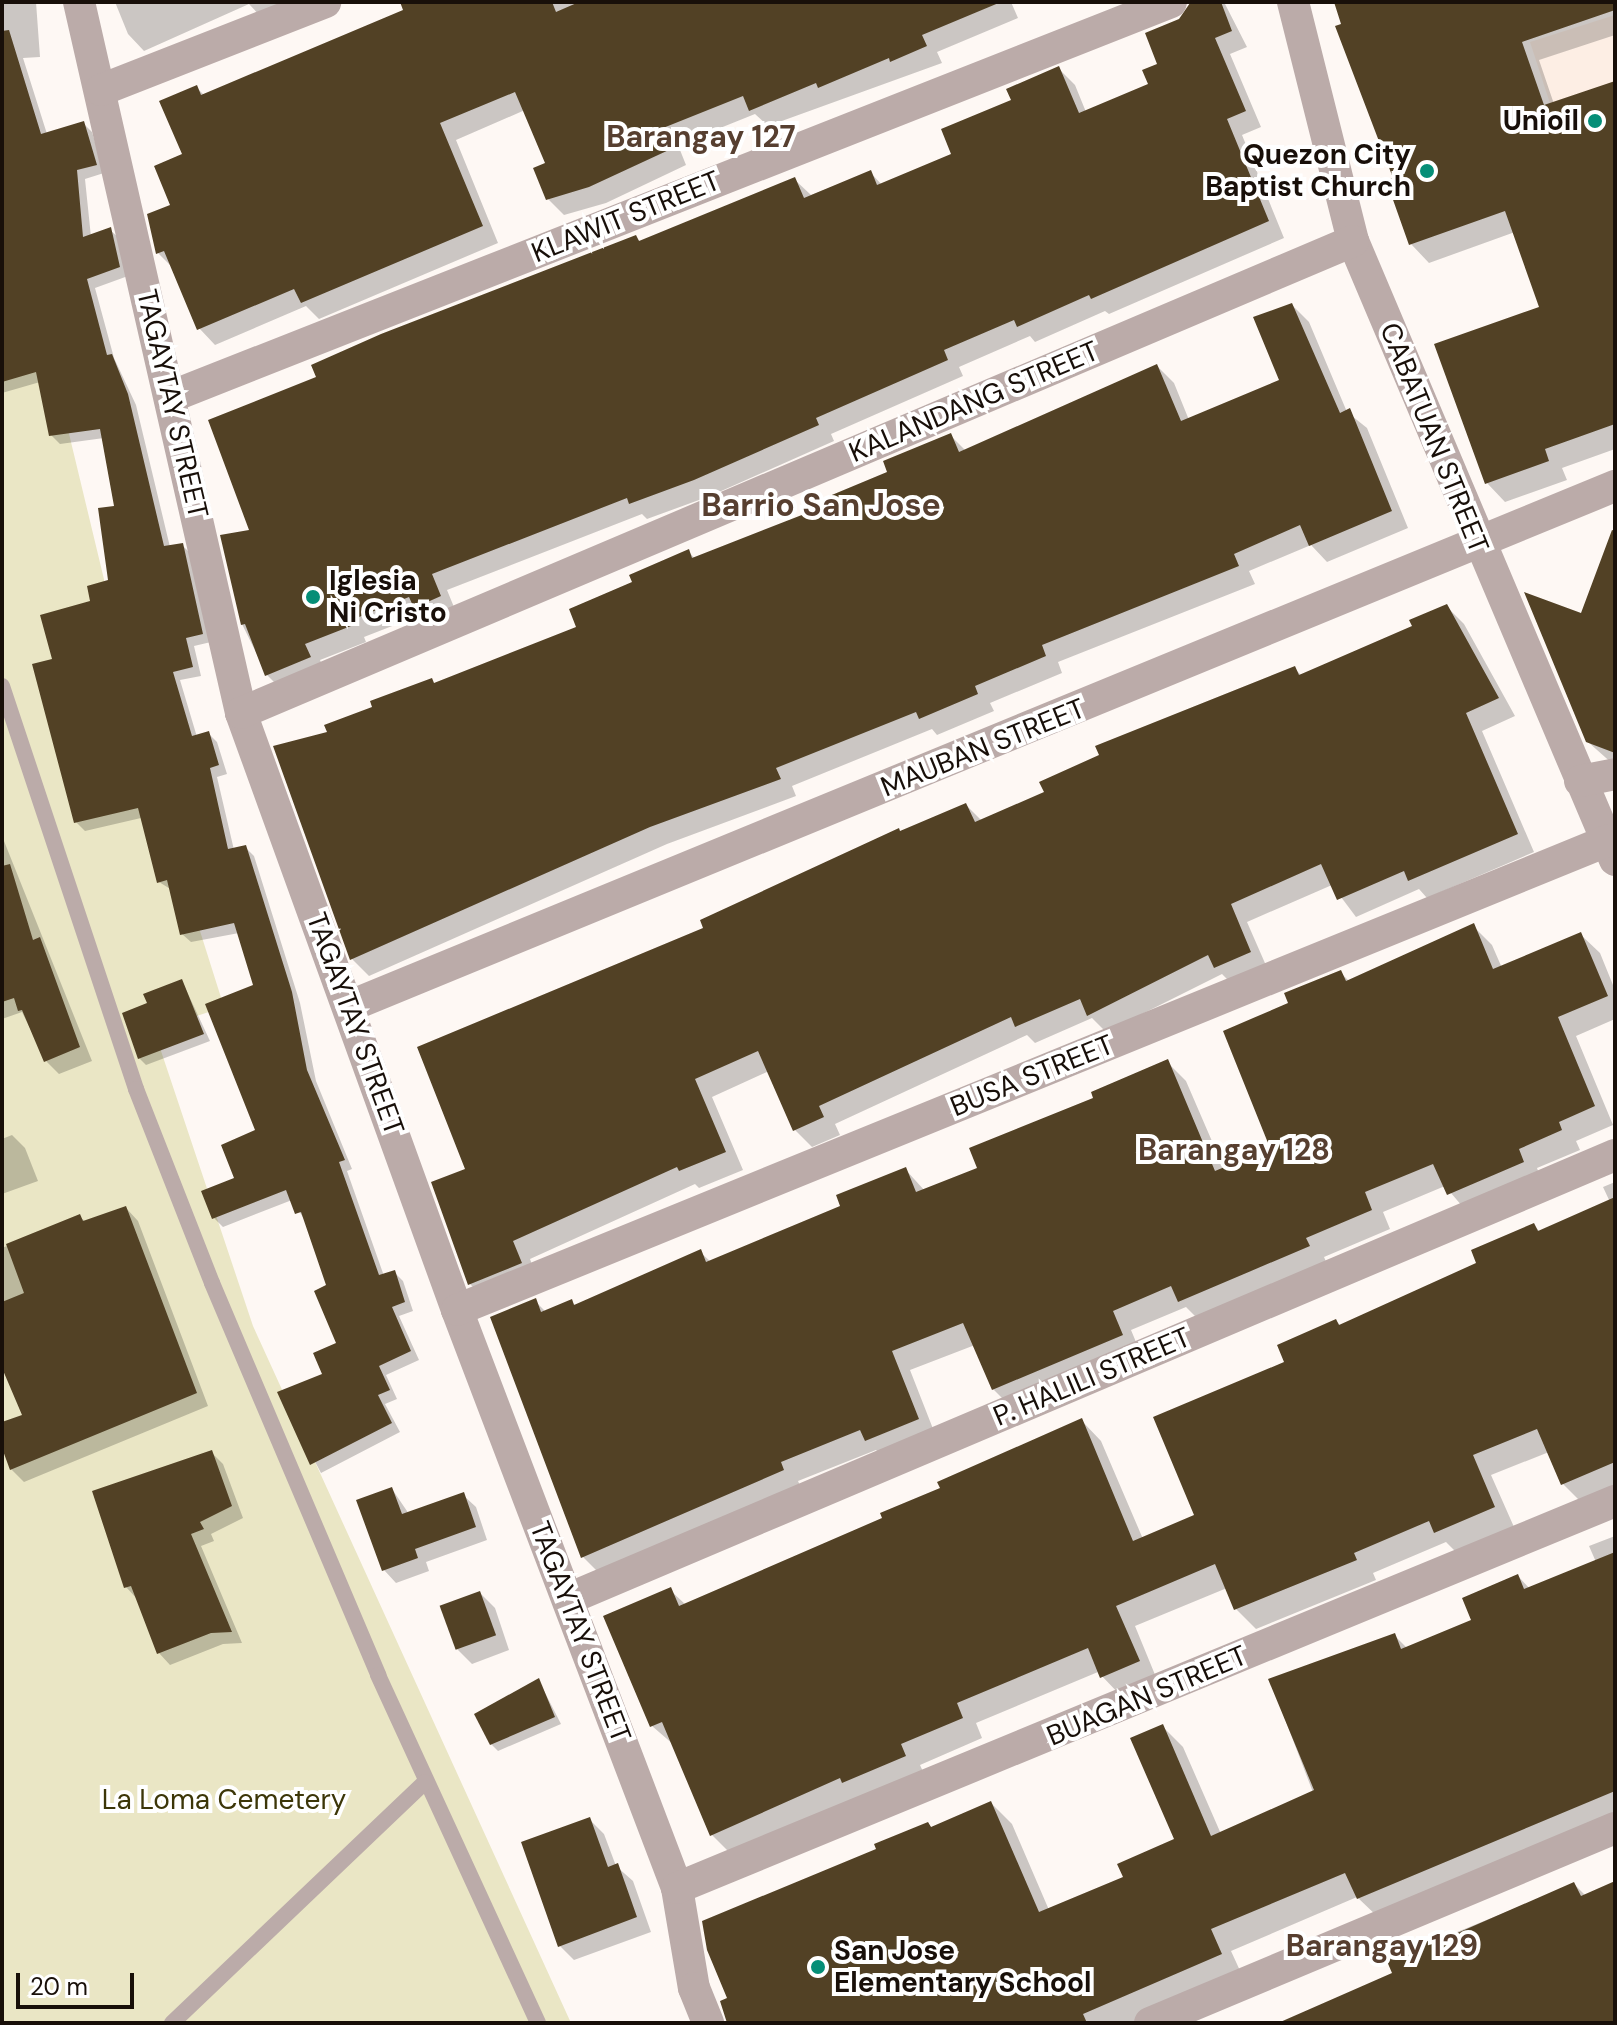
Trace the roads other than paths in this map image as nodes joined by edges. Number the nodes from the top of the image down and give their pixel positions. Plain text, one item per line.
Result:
1 (79, 2) edge
2 (325, 2) edge
3 (1171, 2) edge
4 (1293, 2) edge
5 (101, 90) junction
6 (1353, 241) junction
7 (170, 397) junction
8 (1615, 486) edge
9 (1478, 545) junction
10 (2, 686) edge
11 (241, 713) junction
12 (1615, 774) edge
13 (1580, 781) junction
14 (1611, 851) edge
15 (350, 1006) junction
16 (1615, 1155) edge
17 (457, 1310) junction
18 (1615, 1501) edge
19 (568, 1599) junction
20 (425, 1782) junction
21 (1615, 1828) edge
22 (677, 1888) junction
23 (172, 2023) edge
24 (538, 2023) edge
25 (708, 2023) edge
26 (1150, 2023) edge

1 - 5 street, TAGAYTAY STREET
2 - 5 street
3 - 7 street, KLAWIT STREET
4 - 6 street, CABATUAN STREET
5 - 7 street, TAGAYTAY STREET
6 - 9 street, CABATUAN STREET
6 - 11 street, KALANDANG STREET
7 - 11 street, TAGAYTAY STREET
8 - 9 street, MAUBAN STREET
9 - 13 street, CABATUAN STREET
9 - 15 street, MAUBAN STREET
10 - 20 lane
11 - 15 street, TAGAYTAY STREET
12 - 13 street
13 - 14 street, CABATUAN STREET
14 - 17 street, BUSA STREET
15 - 17 street, TAGAYTAY STREET
16 - 19 street, P. HALILI STREET
17 - 19 street, TAGAYTAY STREET
18 - 22 street, BUAGAN STREET
19 - 22 street, TAGAYTAY STREET
20 - 23 lane
20 - 24 lane
21 - 26 street
22 - 25 street, TAGAYTAY STREET

